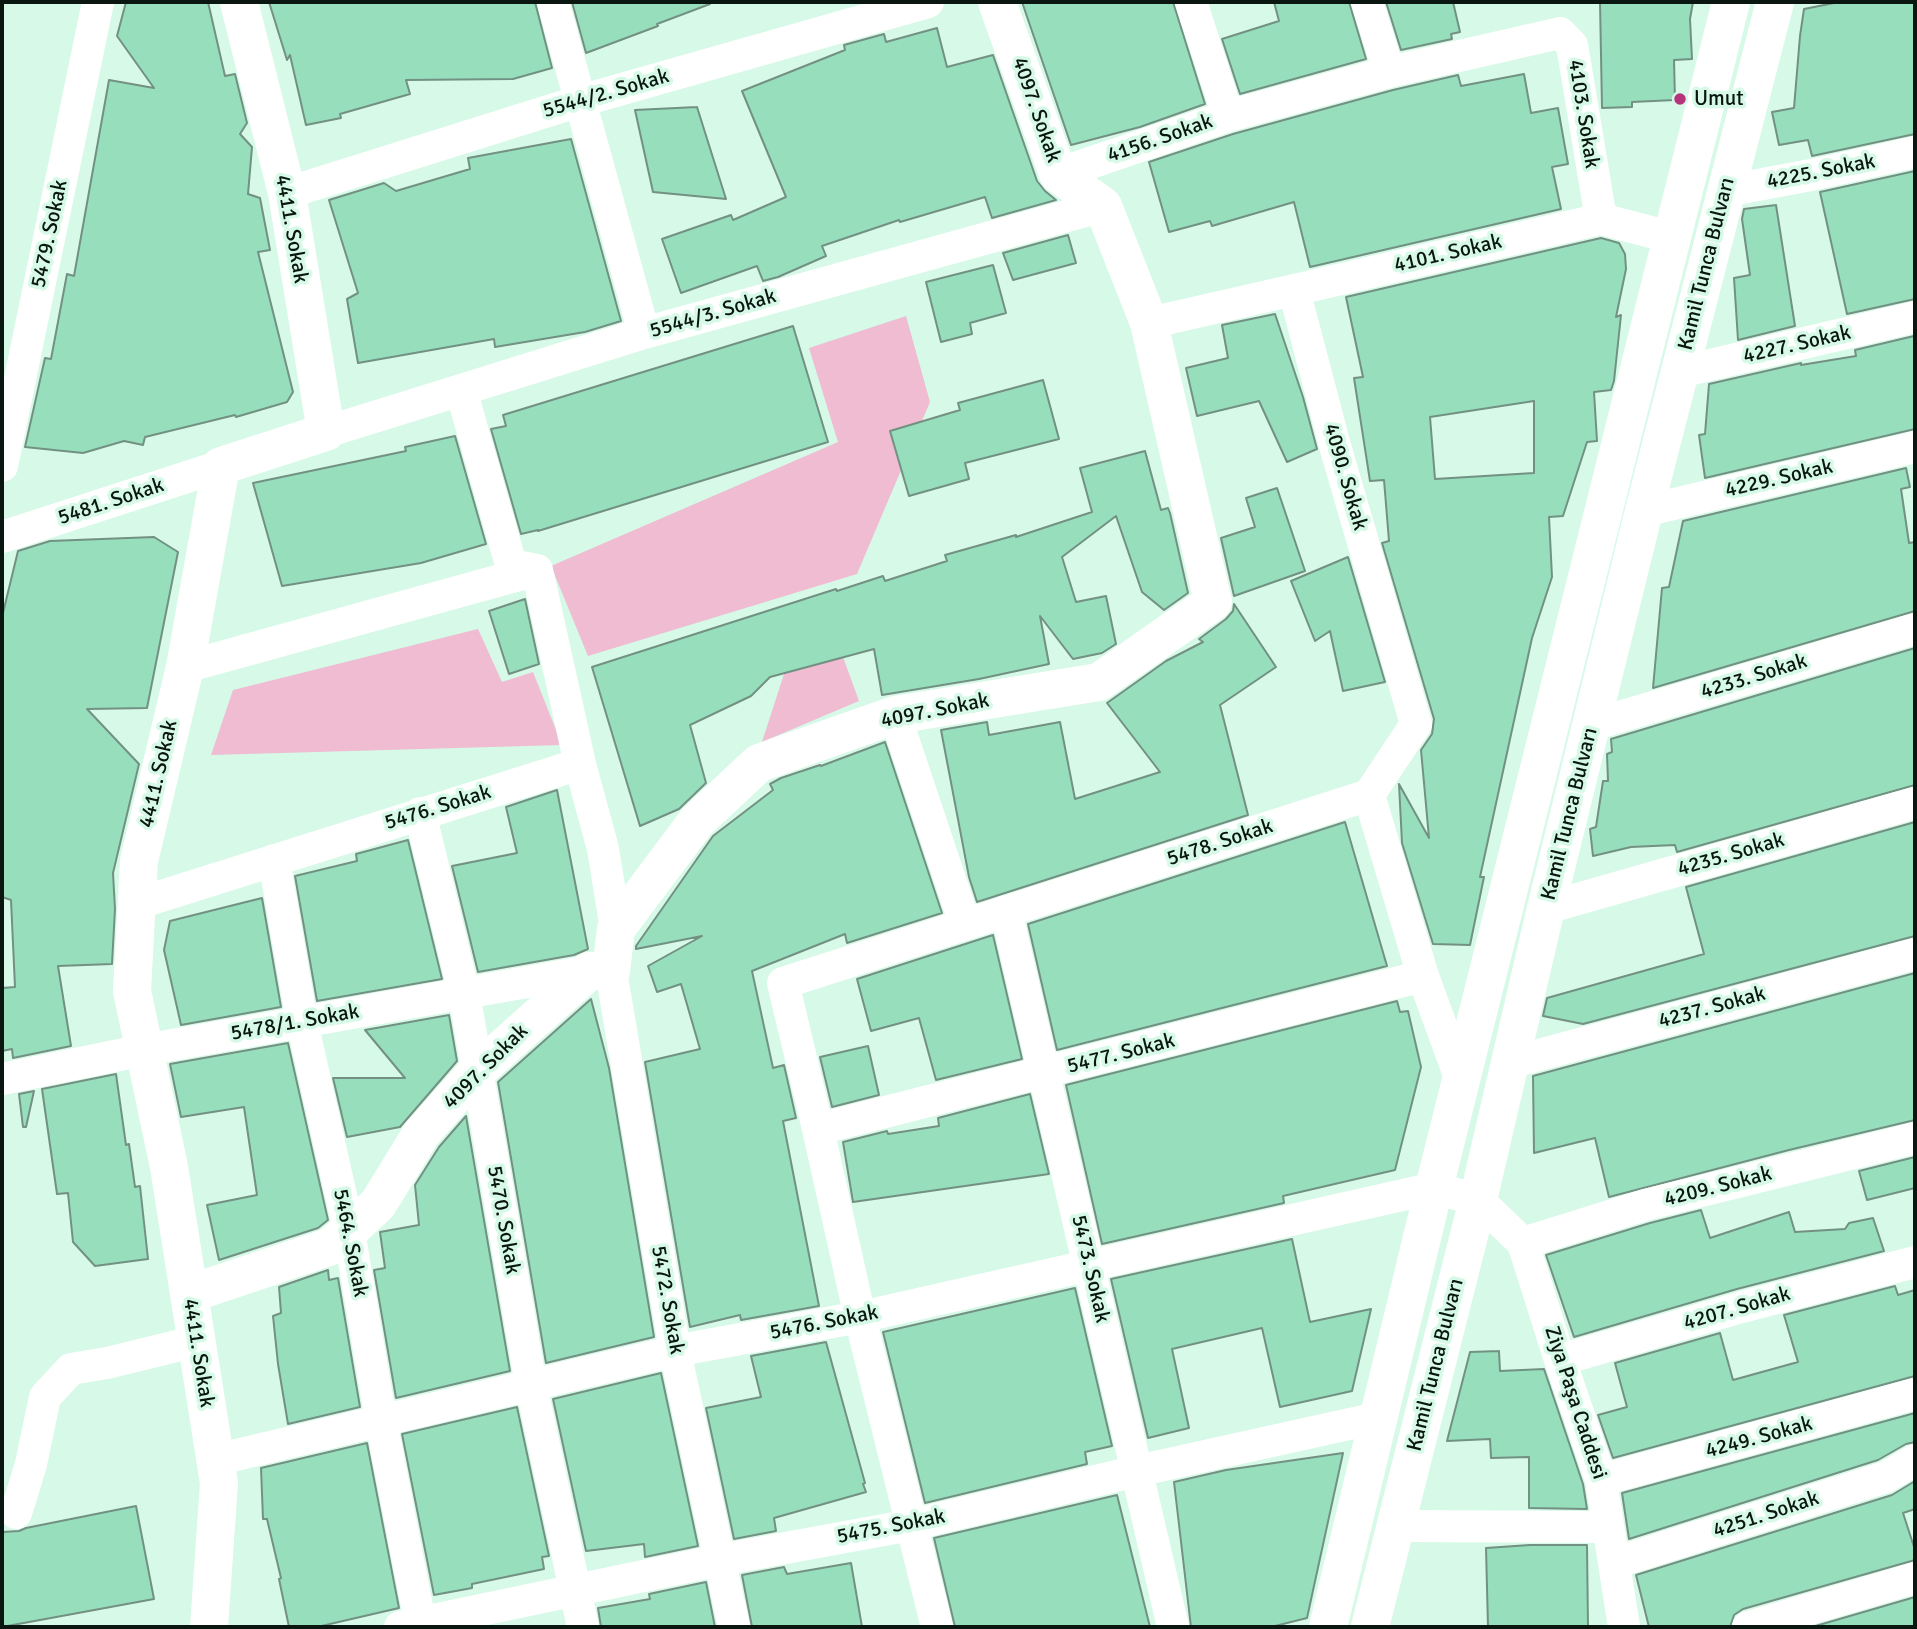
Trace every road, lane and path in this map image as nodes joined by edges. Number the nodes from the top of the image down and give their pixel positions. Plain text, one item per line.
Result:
1 (98, 2) edge
2 (239, 2) edge
3 (553, 2) edge
4 (928, 2) edge
5 (998, 2) edge
6 (1191, 2) edge
7 (1367, 2) edge
8 (1731, 2) edge
9 (1775, 2) edge
10 (1389, 72) junction
11 (580, 101) junction
12 (1228, 116) junction
13 (1915, 152) edge
14 (1058, 174) junction
15 (1726, 191) junction
16 (286, 193) junction
17 (1103, 206) junction
18 (1601, 219) junction
19 (1670, 237) junction
20 (1294, 290) junction
21 (1915, 317) edge
22 (1149, 323) junction
23 (644, 333) junction
24 (1680, 372) junction
25 (461, 390) junction
26 (326, 432) junction
27 (1915, 447) edge
28 (2, 466) edge
29 (221, 466) junction
30 (1644, 512) junction
31 (2, 537) edge
32 (537, 570) junction
33 (1915, 629) edge
34 (185, 667) junction
35 (895, 715) junction
36 (1592, 725) junction
37 (580, 764) junction
38 (1369, 795) junction
39 (1915, 803) edge
40 (420, 813) junction
41 (274, 860) junction
42 (136, 904) junction
43 (1546, 908) junction
44 (1006, 911) junction
45 (965, 924) junction
46 (616, 929) junction
47 (1915, 954) edge
48 (600, 971) junction
49 (1423, 976) junction
50 (464, 993) junction
51 (302, 1021) junction
52 (144, 1050) junction
53 (1509, 1063) junction
54 (477, 1070) junction
55 (1044, 1074) junction
56 (2, 1079) edge
57 (1462, 1083) junction
58 (818, 1129) junction
59 (1915, 1138) edge
60 (1434, 1188) junction
61 (1478, 1200) junction
62 (349, 1231) junction
63 (1523, 1243) junction
64 (1915, 1262) edge
65 (1089, 1267) junction
66 (189, 1294) junction
67 (859, 1317) junction
68 (197, 1341) junction
69 (676, 1351) junction
70 (1560, 1360) junction
71 (531, 1385) junction
72 (1915, 1394) edge
73 (1381, 1417) junction
74 (381, 1421) junction
75 (215, 1460) junction
76 (1915, 1460) edge
77 (1137, 1471) junction
78 (1601, 1480) junction
79 (16, 1513) dead end
80 (911, 1525) junction
81 (1396, 1525) junction
82 (1608, 1527) junction
83 (720, 1560) junction
84 (1614, 1563) junction
85 (1915, 1578) edge
86 (575, 1590) junction
87 (414, 1626) edge
88 (1324, 1626) edge
89 (209, 1627) edge
90 (583, 1627) edge
91 (734, 1627) edge
92 (937, 1627) edge
93 (1173, 1627) edge
94 (1370, 1627) edge
95 (1624, 1627) edge
96 (1748, 1627) edge

1 - 28 street, 5479. Sokak
2 - 16 street, 4411. Sokak
3 - 11 street
4 - 11 street, 5544/2. Sokak
5 - 14 street, 4097. Sokak
6 - 12 street, 4156. Sokak
7 - 10 street
8 - 19 street, Kamil Tunca Bulvarı
9 - 15 street, Kamil Tunca Bulvarı
10 - 12 street
10 - 18 street, 4103. Sokak
11 - 16 street, 5544/2. Sokak
11 - 23 street
12 - 14 street, 4156. Sokak
13 - 15 street, 4225. Sokak
14 - 17 street, 4097. Sokak
15 - 24 street, Kamil Tunca Bulvarı
16 - 26 street, 4411. Sokak
17 - 22 street, 4097. Sokak
17 - 23 street, 5544/3. Sokak
18 - 19 street
18 - 20 street, 4101. Sokak
19 - 57 street, Kamil Tunca Bulvarı
20 - 22 street
20 - 38 street, 4090. Sokak
21 - 24 street, 4227. Sokak
22 - 35 street, 4097. Sokak
23 - 25 street, 5544/3. Sokak
24 - 30 street, Kamil Tunca Bulvarı
25 - 26 street, 5544/3. Sokak
25 - 32 street
26 - 29 street
27 - 30 street, 4229. Sokak
29 - 31 street, 5481. Sokak
29 - 34 street, 4411. Sokak
30 - 36 street, Kamil Tunca Bulvarı
32 - 34 street
32 - 37 street
33 - 36 street, 4233. Sokak
34 - 42 street, 4411. Sokak
35 - 45 street
35 - 46 street, 4097. Sokak
36 - 43 street, Kamil Tunca Bulvarı
37 - 40 street, 5476. Sokak
37 - 46 street
38 - 44 street, 5478. Sokak
38 - 49 street
39 - 43 street, 4235. Sokak
40 - 41 street, 5476. Sokak
40 - 50 street, 5470. Sokak
41 - 42 street, 5476. Sokak
41 - 51 street, 5464. Sokak
42 - 52 street, 4411. Sokak
43 - 53 street, Kamil Tunca Bulvarı
44 - 45 street, 5478. Sokak
44 - 55 street, 5473. Sokak
45 - 58 street, 5478. Sokak
46 - 48 street
47 - 53 street, 4237. Sokak
48 - 50 street, 5478/1. Sokak
48 - 54 street, 4097. Sokak
48 - 69 street, 5472. Sokak
49 - 55 street, 5477. Sokak
49 - 57 street
50 - 51 street, 5478/1. Sokak
50 - 54 street, 5470. Sokak
51 - 52 street, 5478/1. Sokak
51 - 62 street, 5464. Sokak
52 - 56 street, 5478/1. Sokak
52 - 66 street, 4411. Sokak
53 - 61 street, Kamil Tunca Bulvarı
54 - 62 street, 4097. Sokak
54 - 71 street, 5470. Sokak
55 - 58 street, 5477. Sokak
55 - 65 street, 5473. Sokak
57 - 60 street, Kamil Tunca Bulvarı
58 - 67 street
59 - 63 street, 4209. Sokak
60 - 61 street
60 - 65 street, 5476. Sokak
60 - 73 street, Kamil Tunca Bulvarı
61 - 63 street, Ziya Paşa Caddesi
61 - 81 street, Kamil Tunca Bulvarı
62 - 66 street, 4097. Sokak
62 - 74 street, 5464. Sokak
63 - 70 street, Ziya Paşa Caddesi
64 - 70 street, 4207. Sokak
65 - 67 street, 5476. Sokak
65 - 77 street, 5473. Sokak
66 - 68 street, 4411. Sokak
67 - 69 street, 5476. Sokak
67 - 80 street
68 - 75 street, 4411. Sokak
68 - 79 street
69 - 71 street, 5476. Sokak
69 - 83 street, 5472. Sokak
70 - 78 street, Ziya Paşa Caddesi
71 - 74 street, 5476. Sokak
71 - 86 street, 5470. Sokak
72 - 78 street, 4249. Sokak
73 - 77 street, 5475. Sokak
73 - 88 street, Kamil Tunca Bulvarı
74 - 75 street, 5476. Sokak
74 - 87 street, 5464. Sokak
75 - 89 street, 4411. Sokak
76 - 84 street, 4251. Sokak
77 - 80 street, 5475. Sokak
77 - 93 street, 5473. Sokak
78 - 82 street, Ziya Paşa Caddesi
80 - 83 street, 5475. Sokak
80 - 92 street
81 - 82 street
81 - 94 street, Kamil Tunca Bulvarı
82 - 84 street, Ziya Paşa Caddesi
83 - 86 street, 5475. Sokak
83 - 91 street, 5472. Sokak
84 - 95 street, Ziya Paşa Caddesi
85 - 96 street
86 - 87 street, 5475. Sokak
86 - 90 street, 5470. Sokak

